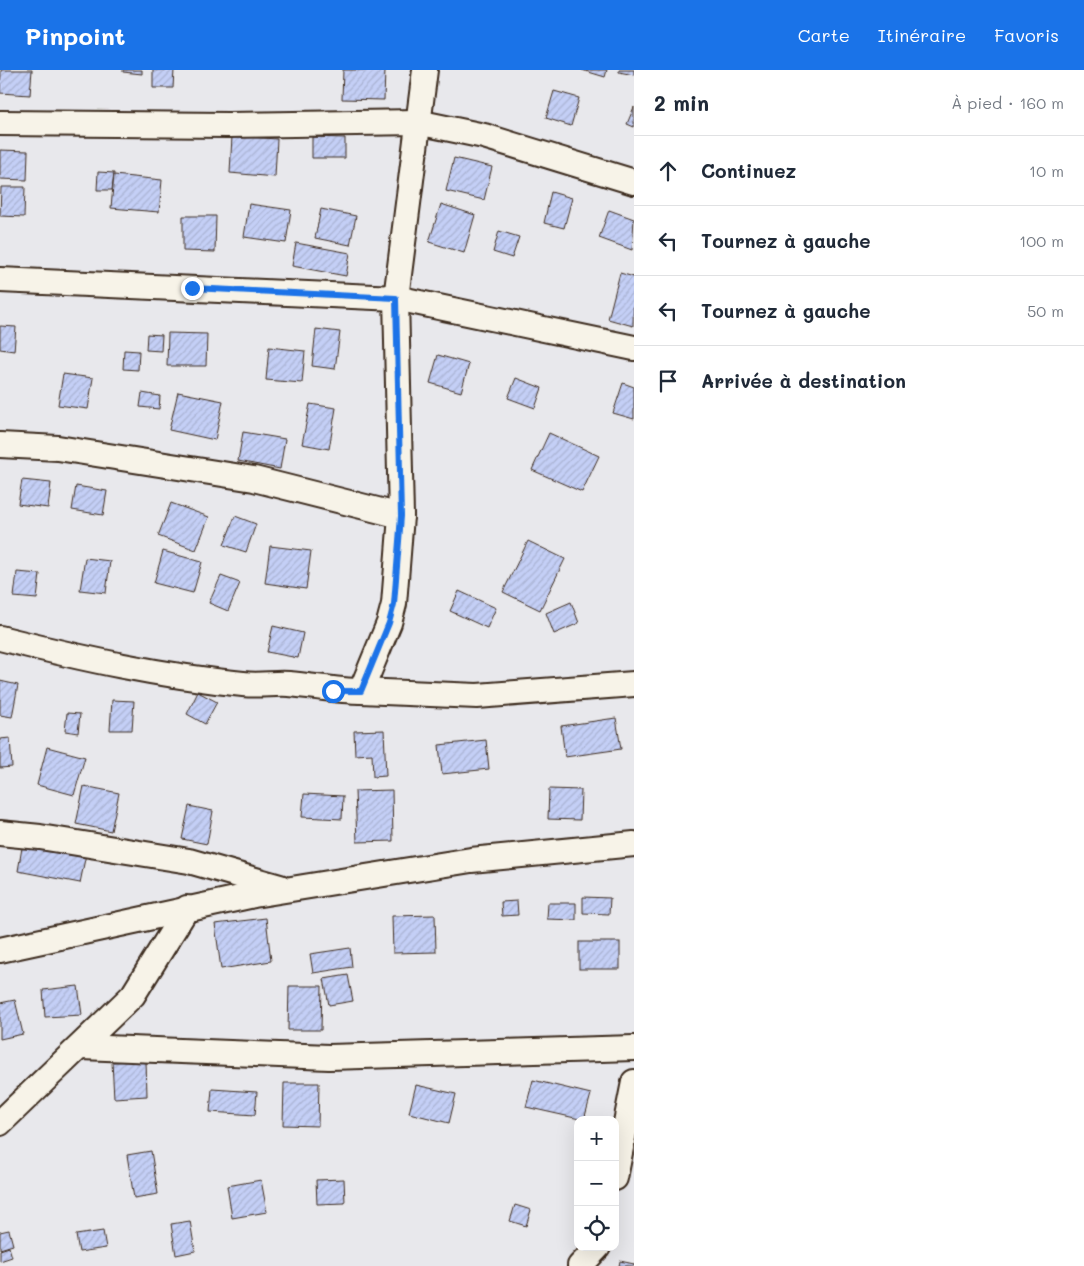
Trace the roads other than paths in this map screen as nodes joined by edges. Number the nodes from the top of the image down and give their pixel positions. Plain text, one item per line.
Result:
1 (425, 70) edge
2 (417, 122) junction
3 (0, 123) edge
4 (634, 182) edge
5 (0, 280) edge
6 (396, 298) junction
7 (634, 348) edge
8 (0, 445) edge
9 (401, 516) junction
10 (0, 638) edge
11 (634, 684) edge
12 (361, 691) junction
13 (0, 833) edge
14 (634, 844) edge
15 (288, 889) junction
16 (187, 908) junction
17 (0, 950) edge
18 (81, 1046) junction
19 (634, 1048) edge
20 (634, 1082) edge
21 (0, 1123) edge
22 (618, 1161) edge
23 (594, 1251) edge
24 (580, 1266) edge

1 - 2 street
2 - 3 street
2 - 4 street
2 - 6 street
5 - 6 street
6 - 7 street
6 - 9 street
8 - 9 street
9 - 12 street
10 - 12 street
11 - 12 street
13 - 15 street
14 - 15 street
15 - 16 street
16 - 17 street
16 - 18 street
18 - 19 street
18 - 21 street
20 - 22 street
23 - 24 street

